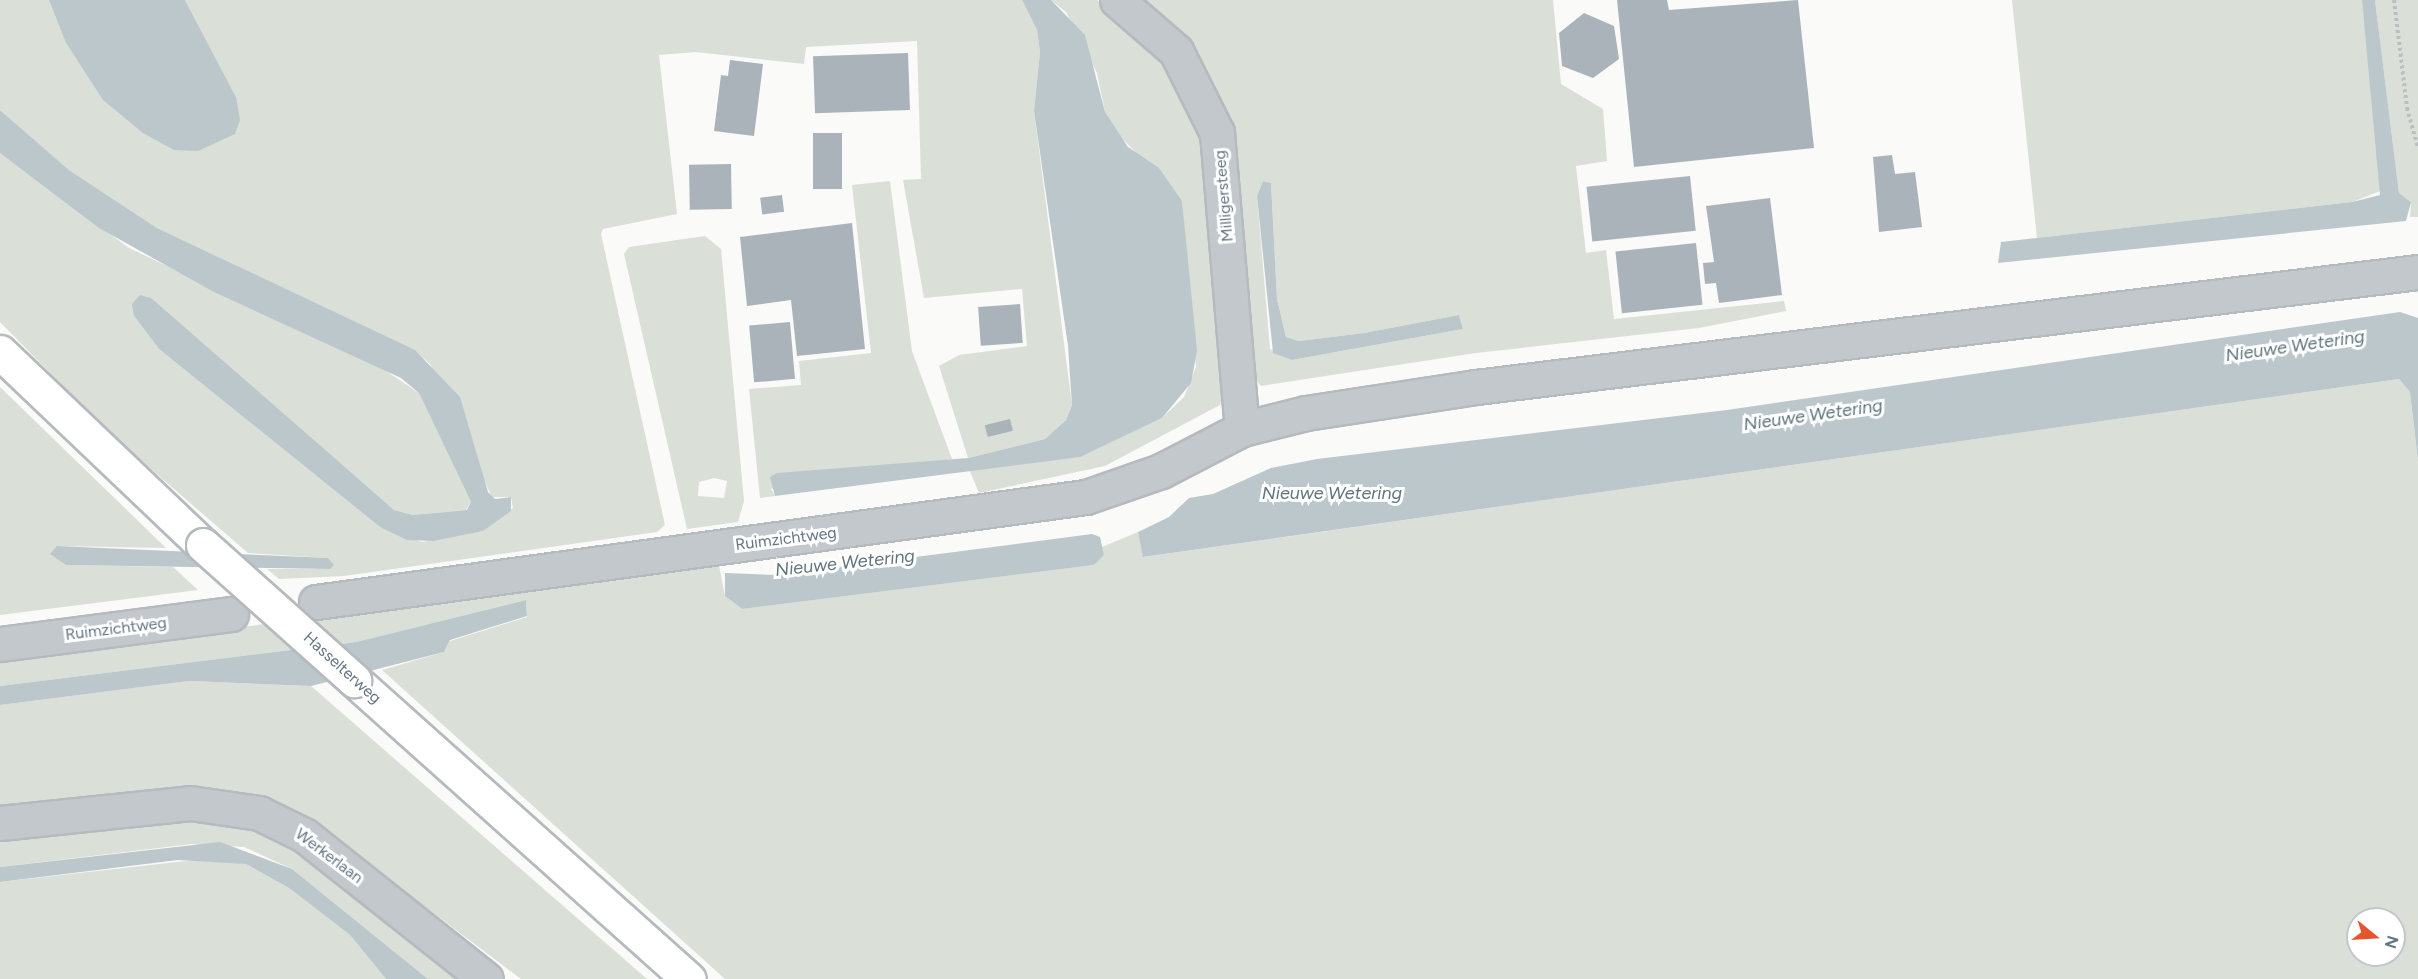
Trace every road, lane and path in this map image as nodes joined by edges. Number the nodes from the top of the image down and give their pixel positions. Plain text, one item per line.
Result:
1 (1117, 0) edge
2 (2394, 0) edge
3 (2418, 148) edge
4 (2418, 272) edge
5 (0, 352) edge
6 (1242, 429) junction
7 (316, 602) dead end
8 (231, 614) dead end
9 (0, 644) edge
10 (0, 822) edge
11 (486, 979) edge
12 (689, 979) edge

1 - 6 street, Milligersteeg
2 - 3 path
4 - 6 street
5 - 12 main road, Hasselterweg, bridge
6 - 7 street, Ruimzichtweg
8 - 9 street, Ruimzichtweg
10 - 11 street, Werkerlaan

